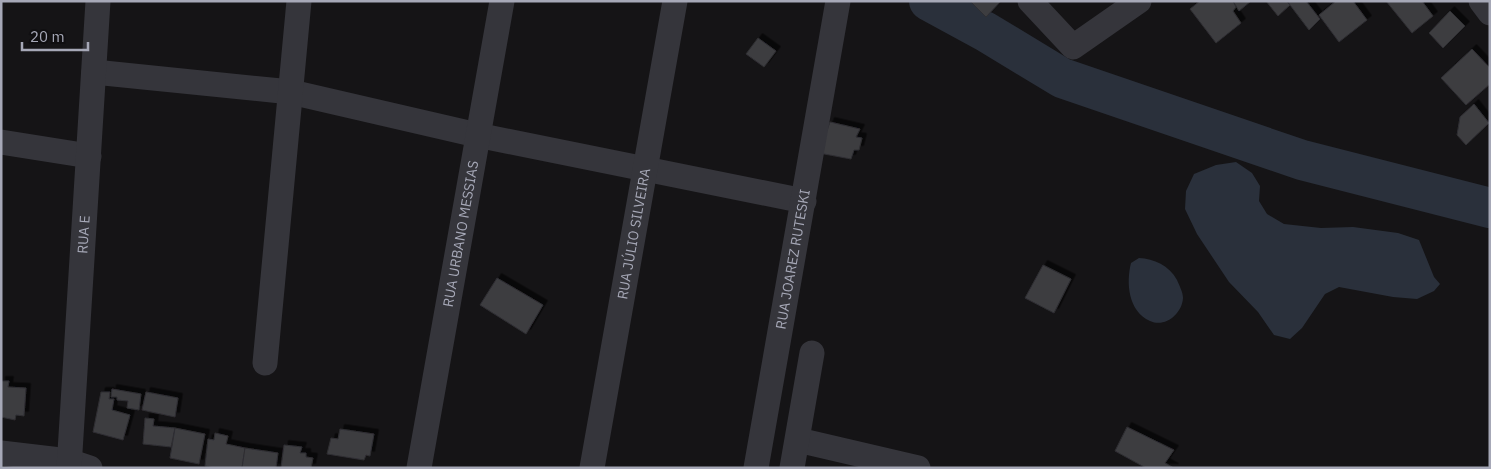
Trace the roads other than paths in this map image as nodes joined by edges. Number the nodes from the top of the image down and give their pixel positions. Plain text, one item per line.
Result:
1 (98, 1) edge
2 (300, 1) edge
3 (502, 1) edge
4 (675, 1) edge
5 (838, 1) edge
6 (1030, 1) edge
7 (1139, 1) edge
8 (1481, 1) edge
9 (1490, 13) edge
10 (94, 72) junction
11 (291, 92) junction
12 (477, 135) junction
13 (1, 142) edge
14 (89, 156) junction
15 (645, 168) junction
16 (804, 201) junction
17 (812, 353) dead end
18 (265, 363) dead end
19 (798, 440) junction
20 (1, 452) edge
21 (76, 465) edge
22 (419, 468) edge
23 (592, 468) edge
24 (756, 468) edge
25 (792, 468) edge
26 (918, 468) edge

1 - 10 street, RUA E
2 - 11 street
3 - 12 street, RUA URBANO MESSIAS
4 - 15 street, RUA JÚLIO SILVEIRA
5 - 16 street, RUA JOAREZ RUTESKI
6 - 7 street
8 - 9 street
10 - 11 street
10 - 14 street, RUA E
11 - 12 street
11 - 18 street
12 - 15 street
12 - 22 street, RUA URBANO MESSIAS
13 - 14 street
14 - 21 street, RUA E
15 - 16 street
15 - 23 street, RUA JÚLIO SILVEIRA
16 - 24 street, RUA JOAREZ RUTESKI
17 - 19 street
19 - 25 street
19 - 26 street
20 - 21 street

